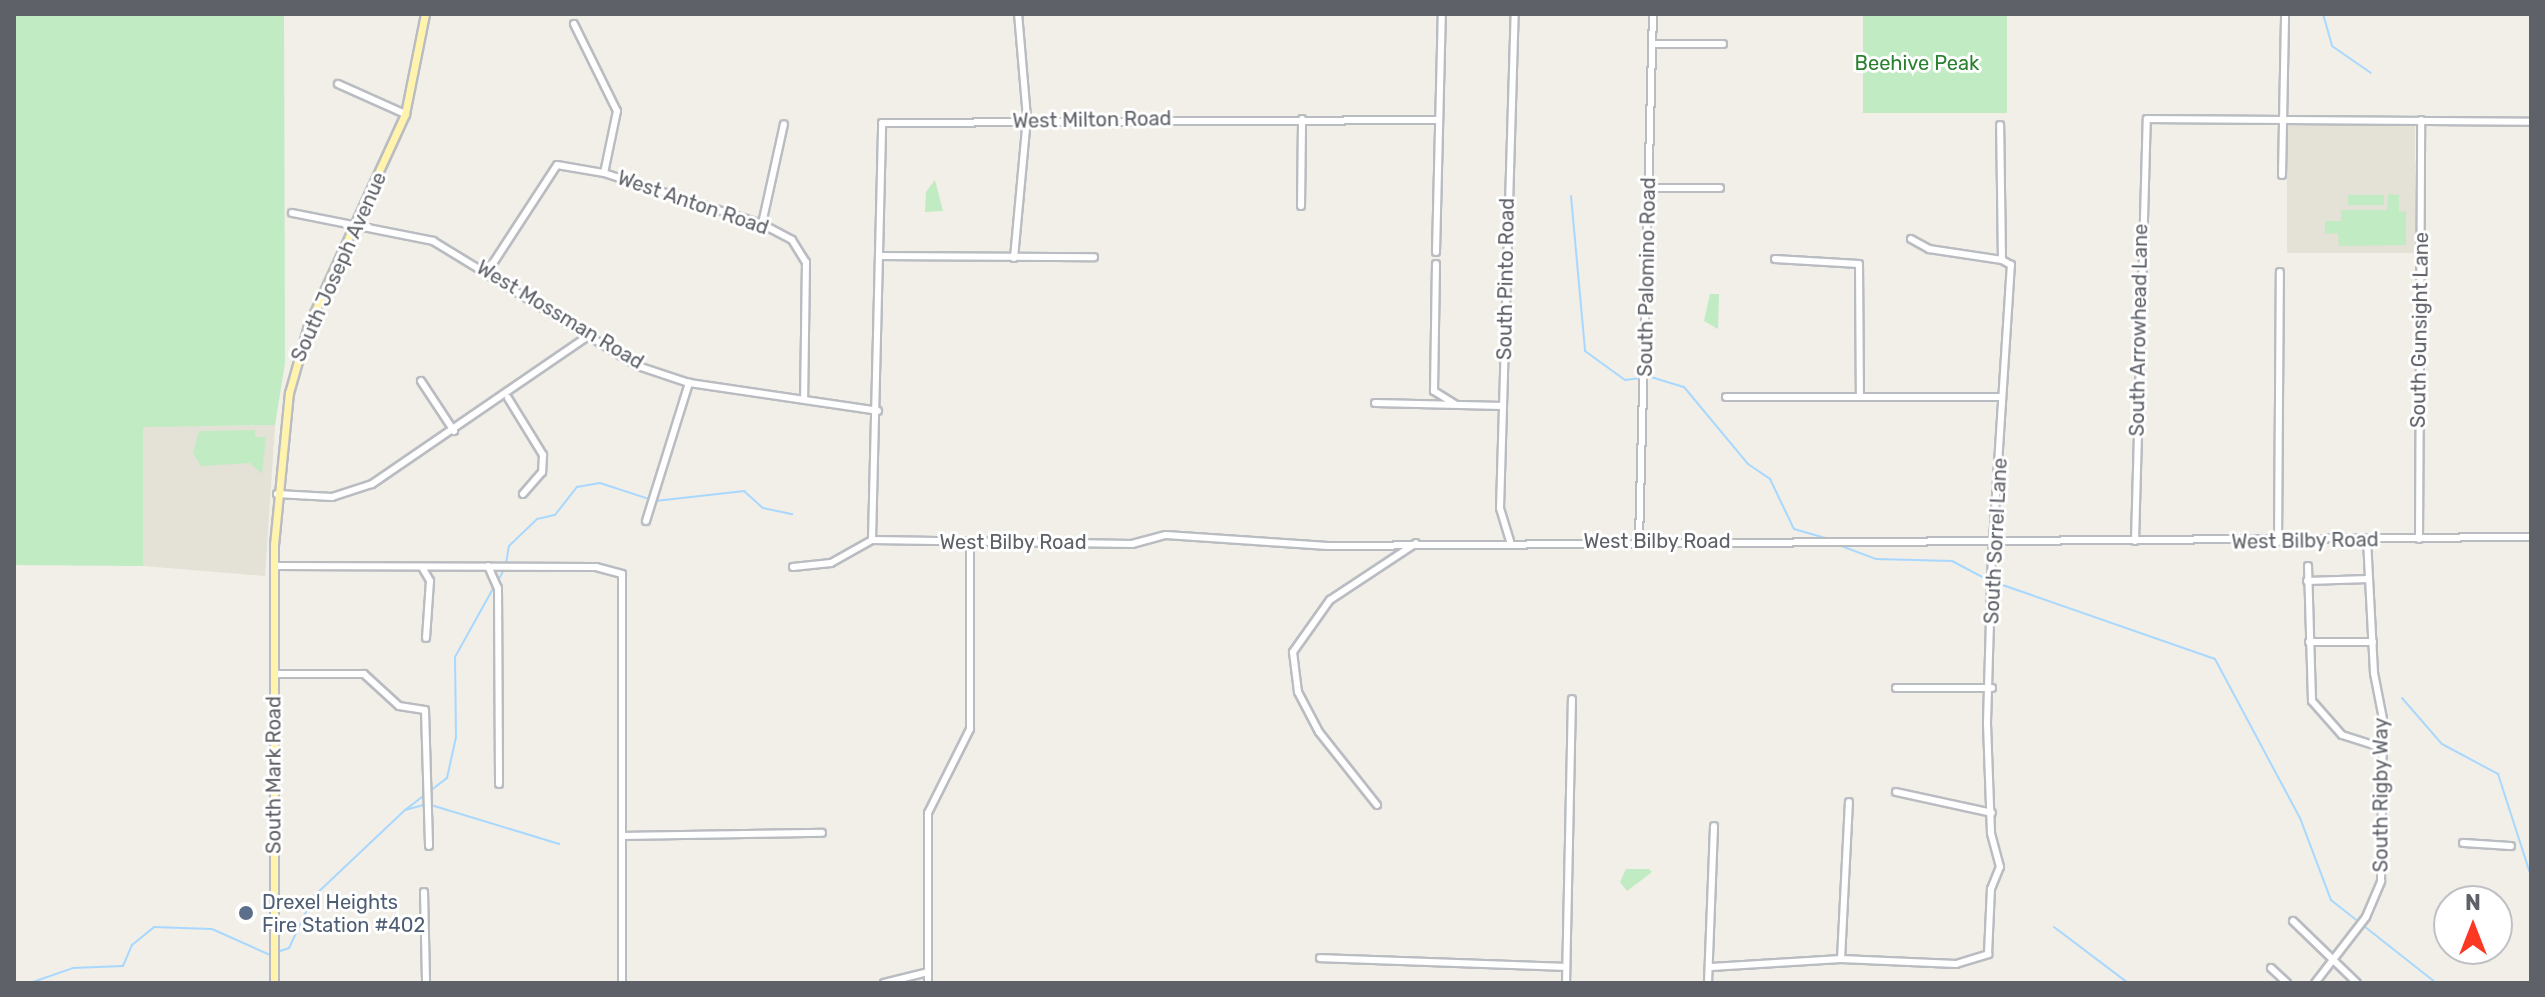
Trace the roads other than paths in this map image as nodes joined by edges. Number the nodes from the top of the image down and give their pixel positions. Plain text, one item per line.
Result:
1 (425, 14) edge
2 (1018, 14) edge
3 (1442, 14) edge
4 (1515, 14) edge
5 (1653, 14) edge
6 (2285, 14) edge
7 (574, 24) dead end
8 (1652, 44) junction
9 (1723, 44) dead end
10 (338, 84) dead end
11 (405, 114) junction
12 (2282, 117) junction
13 (1027, 118) junction
14 (1302, 119) junction
15 (1438, 120) junction
16 (2421, 120) junction
17 (2531, 122) edge
18 (784, 124) dead end
19 (2000, 125) dead end
20 (604, 173) junction
21 (2282, 175) dead end
22 (1649, 188) junction
23 (1720, 188) dead end
24 (1301, 206) dead end
25 (292, 213) dead end
26 (762, 224) junction
27 (355, 225) junction
28 (1911, 239) dead end
29 (1436, 252) dead end
30 (880, 256) junction
31 (1094, 257) dead end
32 (1014, 258) junction
33 (1775, 259) dead end
34 (2002, 260) junction
35 (1436, 264) dead end
36 (488, 271) junction
37 (2280, 272) dead end
38 (588, 336) junction
39 (421, 381) dead end
40 (689, 383) junction
41 (1860, 395) junction
42 (1726, 397) dead end
43 (2002, 397) junction
44 (508, 398) junction
45 (804, 398) junction
46 (1375, 403) dead end
47 (1455, 404) junction
48 (1503, 406) junction
49 (878, 411) junction
50 (454, 431) junction
51 (277, 494) junction
52 (523, 494) dead end
53 (646, 521) dead end
54 (2531, 537) edge
55 (2419, 539) junction
56 (872, 540) junction
57 (1639, 540) junction
58 (2367, 540) junction
59 (1510, 541) junction
60 (1995, 541) junction
61 (2135, 541) junction
62 (1417, 542) junction
63 (2278, 542) junction
64 (970, 543) junction
65 (274, 566) junction
66 (488, 566) junction
67 (2308, 566) dead end
68 (422, 567) junction
69 (793, 567) dead end
70 (2369, 579) junction
71 (2307, 581) junction
72 (426, 638) dead end
73 (2309, 642) junction
74 (2373, 642) junction
75 (274, 674) junction
76 (1896, 688) dead end
77 (1992, 688) junction
78 (1572, 699) dead end
79 (2383, 748) junction
80 (499, 784) dead end
81 (1896, 792) dead end
82 (1849, 802) dead end
83 (1377, 805) dead end
84 (1571, 809) junction
85 (1583, 810) dead end
86 (1992, 813) junction
87 (1713, 826) dead end
88 (822, 833) dead end
89 (623, 836) junction
90 (2463, 843) dead end
91 (429, 846) dead end
92 (2511, 846) dead end
93 (424, 892) dead end
94 (2293, 921) dead end
95 (1320, 958) dead end
96 (1841, 959) junction
97 (2332, 960) junction
98 (1565, 967) junction
99 (1711, 967) junction
100 (2271, 968) dead end
101 (928, 972) junction
102 (879, 976) dead end
103 (274, 983) edge
104 (426, 983) edge
105 (622, 983) edge
106 (884, 983) edge
107 (928, 983) edge
108 (1566, 983) edge
109 (1708, 983) edge
110 (2287, 983) edge
111 (2315, 983) edge
112 (2357, 983) edge

1 - 11 main road, South Joseph Avenue
2 - 13 street
3 - 15 street
4 - 48 street, South Pinto Road
5 - 8 street, South Palomino Road
6 - 12 street
7 - 20 street
8 - 9 street
8 - 22 street, South Palomino Road
10 - 11 street
11 - 27 main road, South Joseph Avenue
12 - 16 street
12 - 21 street
12 - 61 street, South Arrowhead Lane
13 - 14 street, West Milton Road
13 - 30 street, West Milton Road
13 - 32 street
14 - 15 street, West Milton Road
14 - 24 street
15 - 29 street
16 - 17 street
16 - 55 street, South Gunsight Lane
18 - 26 street
19 - 34 street, South Sorrel Lane
20 - 26 street, West Anton Road
20 - 36 street, West Anton Road
22 - 23 street
22 - 57 street, South Palomino Road
25 - 27 street, West Mossman Road
26 - 45 street, West Anton Road
27 - 36 street, West Mossman Road
27 - 51 main road, South Joseph Avenue
28 - 34 street
30 - 32 street
30 - 49 street
31 - 32 street
33 - 41 street
34 - 43 street, South Sorrel Lane
35 - 47 street
36 - 38 street, West Mossman Road
37 - 63 street
38 - 40 street, West Mossman Road
38 - 44 street
39 - 50 street
40 - 45 street, West Mossman Road
40 - 53 street
41 - 42 street
41 - 43 street
43 - 60 street, South Sorrel Lane
44 - 50 street
44 - 52 street
45 - 49 street, West Mossman Road
46 - 47 street
47 - 48 street
48 - 59 street, South Pinto Road
49 - 56 street
50 - 51 street
51 - 65 main road, South Joseph Avenue
54 - 55 street, West Bilby Road
55 - 58 street, West Bilby Road
56 - 64 street, West Bilby Road
56 - 69 street
57 - 59 street, West Bilby Road
57 - 60 street, West Bilby Road
58 - 63 street, West Bilby Road
58 - 70 street, South Rigby Way
59 - 62 street, West Bilby Road
60 - 61 street, West Bilby Road
60 - 77 street, South Sorrel Lane
61 - 63 street, West Bilby Road
62 - 64 street, West Bilby Road
62 - 83 street
64 - 101 street
65 - 68 street
65 - 75 main road, South Mark Road
66 - 68 street
66 - 80 street
66 - 89 street
67 - 71 street
68 - 72 street
70 - 71 street
70 - 74 street, South Rigby Way
71 - 73 street
73 - 74 street
73 - 79 street
74 - 79 street, South Rigby Way
75 - 91 street
75 - 103 main road, South Mark Road
76 - 77 street
77 - 86 street, South Sorrel Lane
78 - 84 street
79 - 97 street, South Rigby Way
81 - 86 street
82 - 96 street
84 - 85 street
84 - 98 street
86 - 96 street, South Sorrel Lane
87 - 99 street
88 - 89 street
89 - 105 street
90 - 92 street
93 - 104 street
94 - 97 street
95 - 98 street
96 - 99 street
97 - 111 street, South Rigby Way
97 - 112 street
98 - 108 street
99 - 109 street
100 - 110 street
101 - 106 street
101 - 107 street
102 - 106 street

